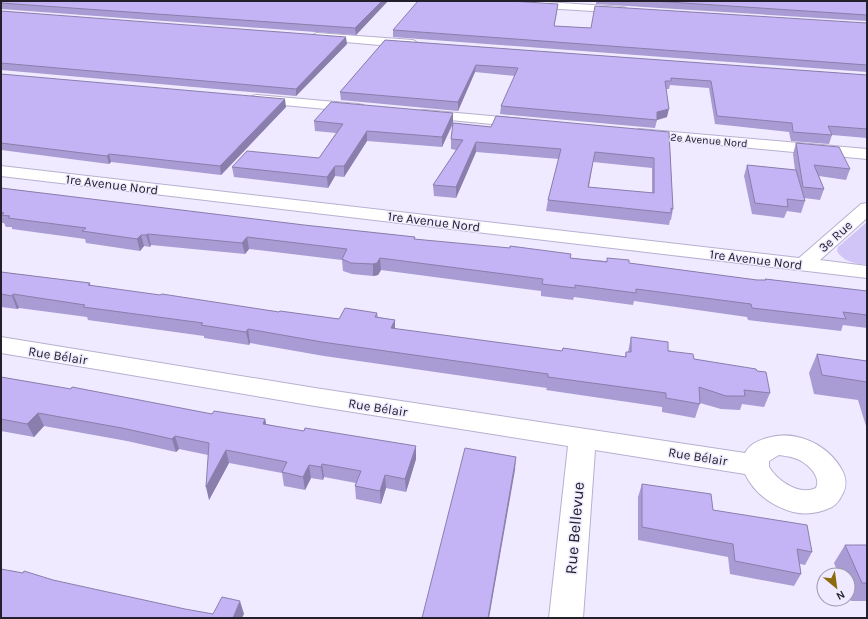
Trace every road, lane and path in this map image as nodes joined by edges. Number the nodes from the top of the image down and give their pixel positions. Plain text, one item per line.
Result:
1 (478, 1) edge
2 (637, 11) edge
3 (303, 36) edge
4 (422, 45) edge
5 (239, 97) edge
6 (374, 109) edge
7 (406, 112) edge
8 (533, 124) edge
9 (629, 133) edge
10 (867, 154) edge
11 (1, 171) edge
12 (867, 208) edge
13 (804, 264) junction
14 (867, 272) edge
15 (1, 345) edge
16 (582, 438) junction
17 (755, 465) dead end
18 (566, 618) edge

1 - 2 street
3 - 4 street
5 - 6 street
7 - 8 street
9 - 10 street, 2e Avenue Nord
11 - 13 street, 1re Avenue Nord
12 - 13 street, 3e Rue
13 - 14 street, 1re Avenue Nord
15 - 16 street, Rue Bélair
16 - 17 street, Rue Bélair
16 - 18 street, Rue Bellevue

